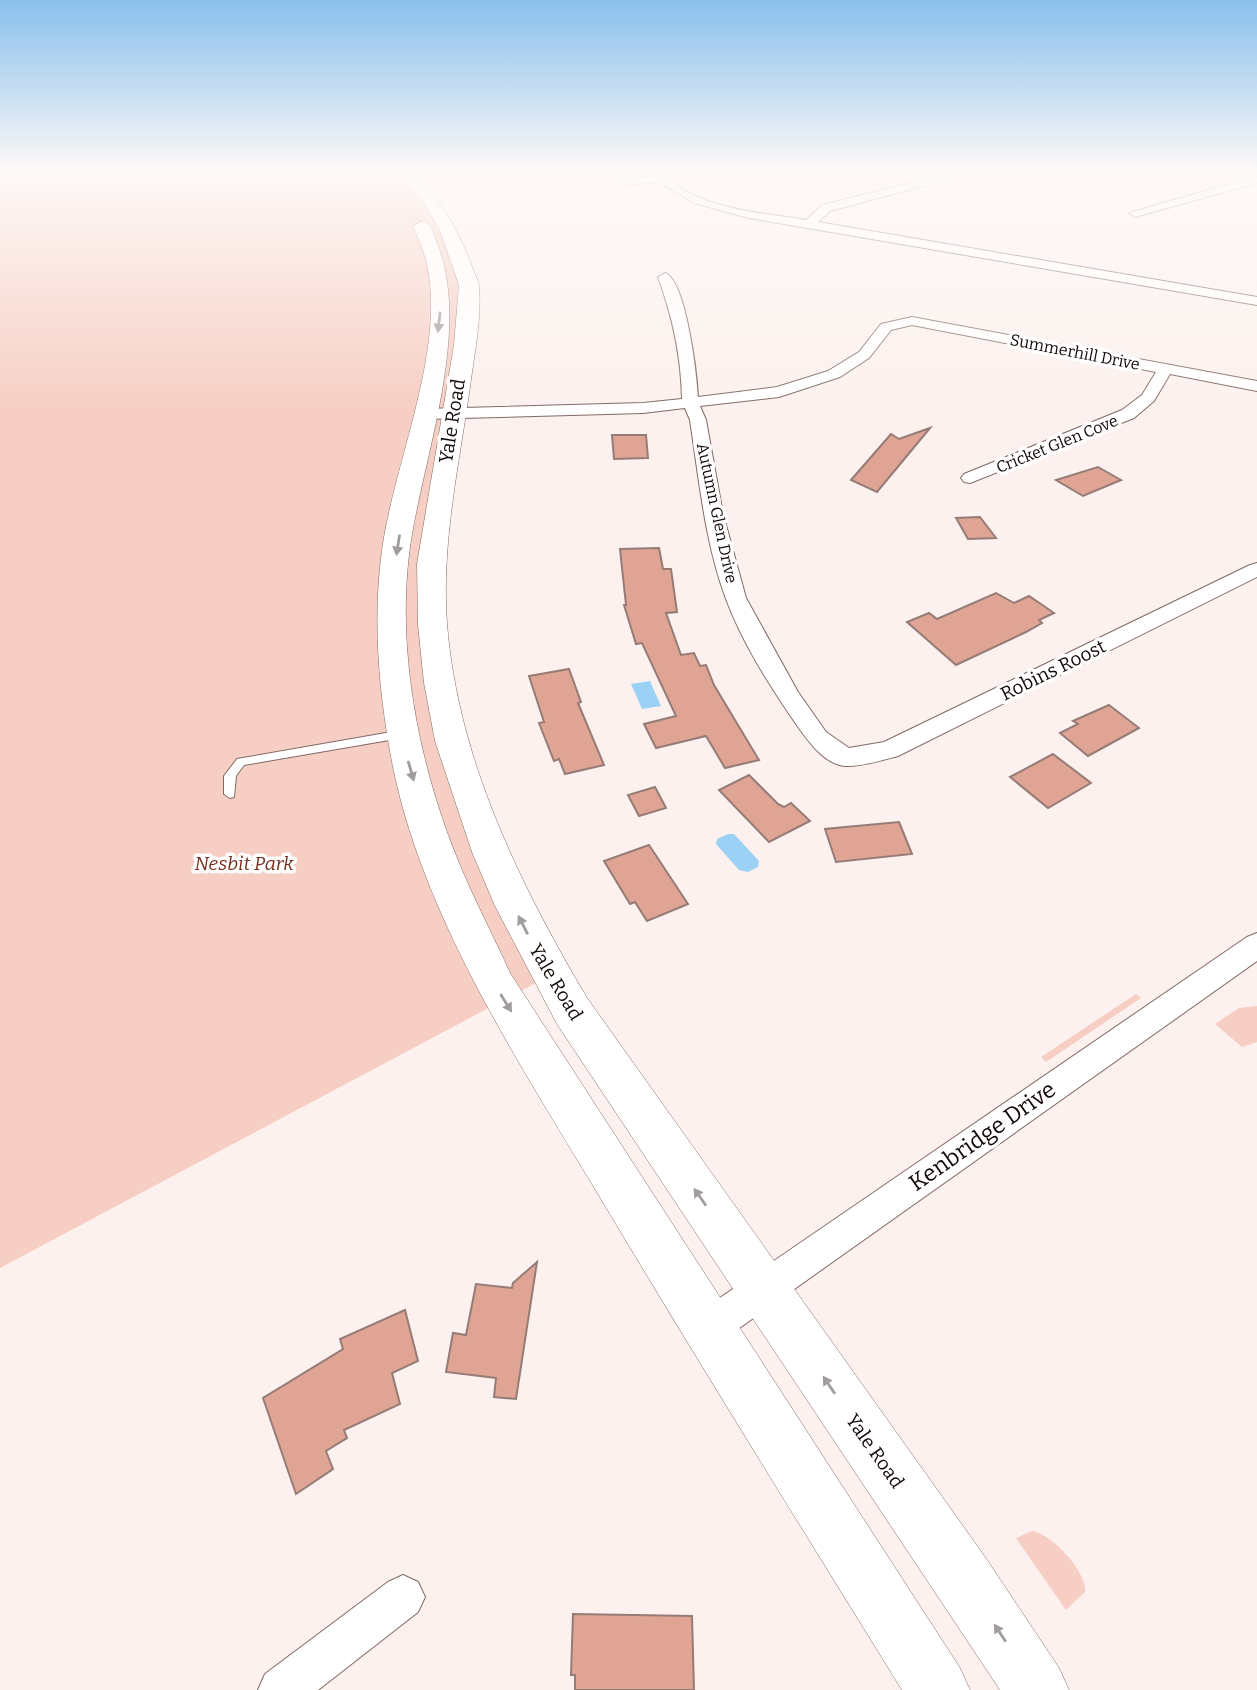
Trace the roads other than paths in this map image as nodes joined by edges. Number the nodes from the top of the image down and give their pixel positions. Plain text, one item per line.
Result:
1 (430, 251) edge
2 (456, 251) edge
3 (961, 251) edge
4 (665, 277) dead end
5 (1257, 301) edge
6 (1165, 370) junction
7 (1257, 386) edge
8 (690, 401) junction
9 (439, 408) junction
10 (970, 478) dead end
11 (1257, 569) edge
12 (403, 734) junction
13 (845, 757) joint
14 (230, 794) dead end
15 (1254, 952) edge
16 (763, 1288) junction
17 (708, 1328) junction
18 (403, 1597) dead end
19 (281, 1690) edge
20 (938, 1690) edge
21 (1037, 1690) edge

1 -> 9 main road, Yale Road
2 - 9 main road, Yale Road
3 - 5 street
4 - 8 street, Autumn Glen Drive
6 - 7 street, Summerhill Drive
6 - 8 street, Summerhill Drive
6 - 10 street, Cricket Glen Cove
8 - 9 street, Summerhill Drive
8 - 13 street, Autumn Glen Drive
9 -> 12 main road, Yale Road
16 -> 9 main road, Yale Road
11 - 13 street, Robins Roost
12 - 14 lane
12 -> 17 main road, Yale Road
15 - 16 street, Kenbridge Drive
16 - 17 street, Kenbridge Drive
21 -> 16 main road, Yale Road
17 - 20 main road, Yale Road
18 - 19 street

